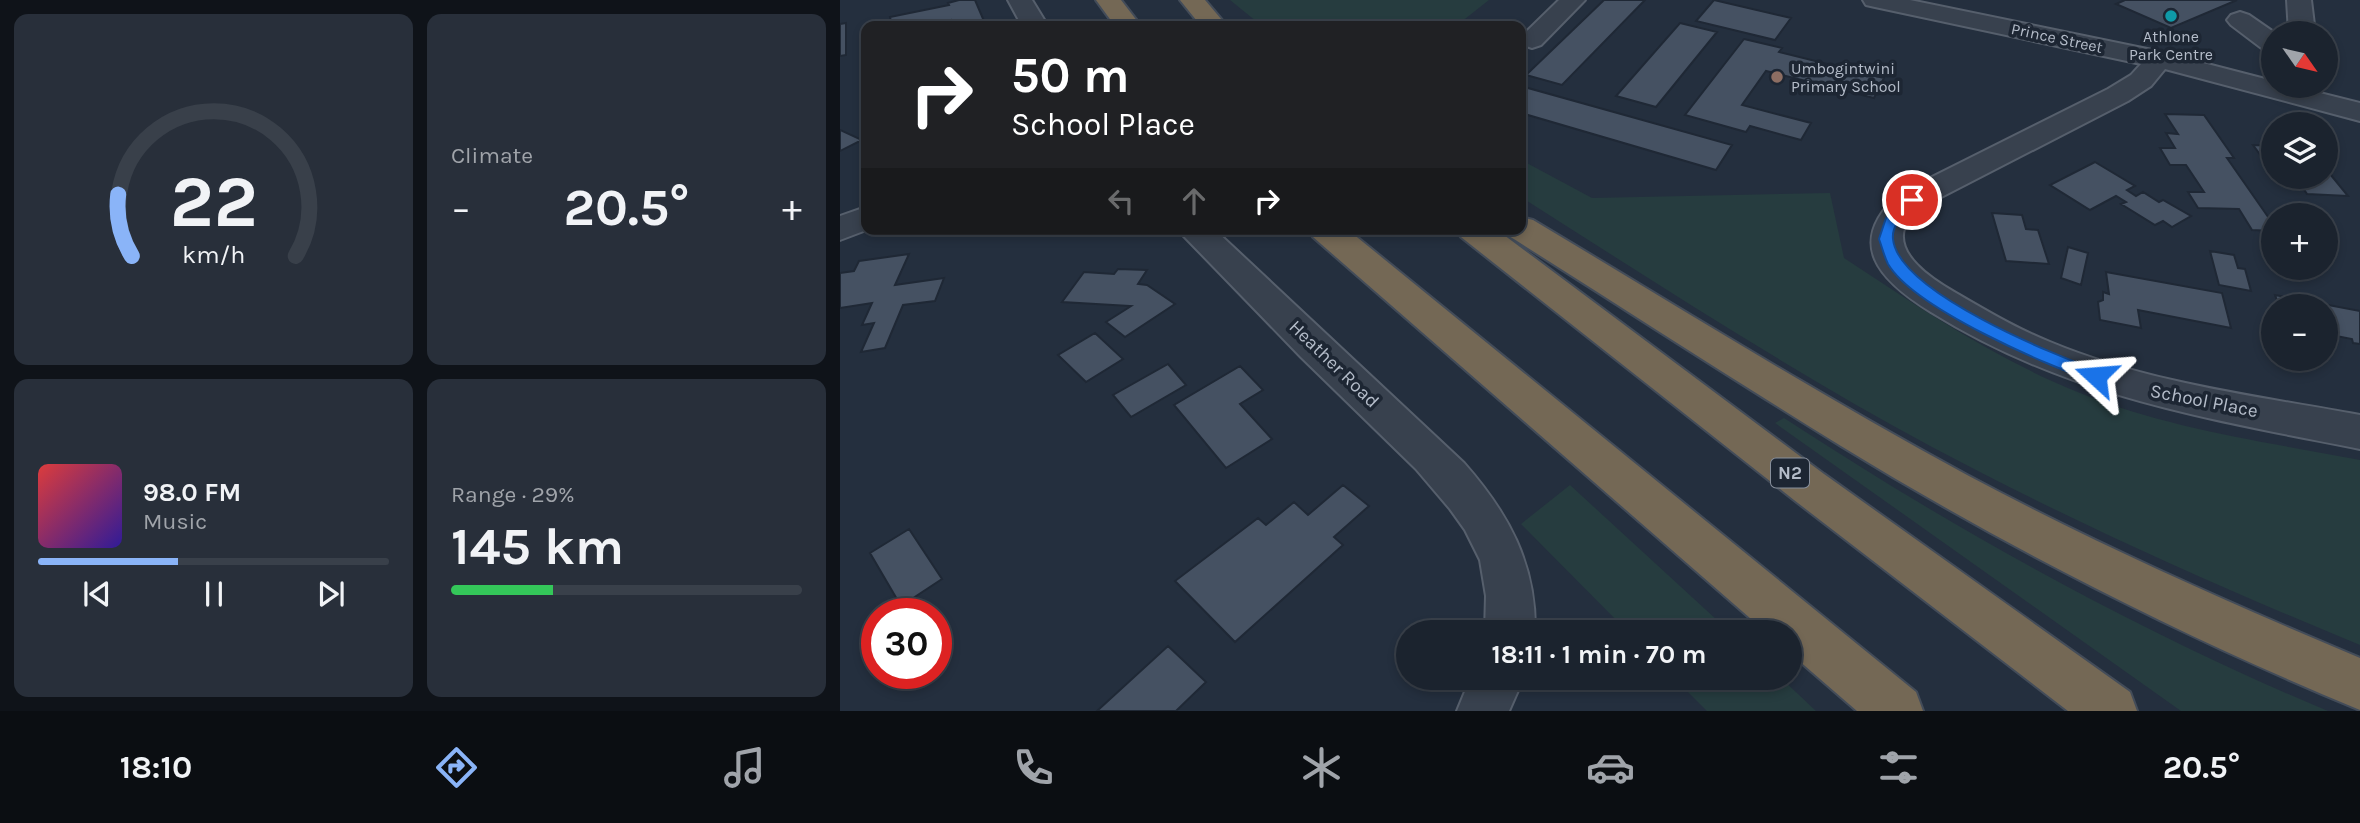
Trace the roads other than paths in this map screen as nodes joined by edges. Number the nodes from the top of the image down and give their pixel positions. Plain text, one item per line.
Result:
1 (1020, 0) edge
2 (1108, 0) edge
3 (1192, 0) edge
4 (1573, 0) edge
5 (1875, 0) edge
6 (2299, 0) edge
7 (1926, 7) edge
8 (2240, 20) dead end
9 (1032, 21) edge
10 (1124, 21) edge
11 (1210, 21) edge
12 (2301, 21) edge
13 (2096, 24) dead end
14 (2261, 35) edge
15 (1532, 40) dead end
16 (2238, 47) dead end
17 (2261, 51) edge
18 (2157, 59) junction
19 (2261, 83) edge
20 (2315, 98) edge
21 (2360, 112) edge
22 (861, 220) edge
23 (840, 229) edge
24 (1526, 231) edge
25 (1200, 235) edge
26 (1332, 235) edge
27 (1481, 235) edge
28 (2360, 432) edge
29 (1511, 620) edge
30 (2360, 684) edge
31 (1492, 690) edge
32 (1483, 711) edge
33 (1897, 711) edge
34 (2111, 711) edge

1 - 9 street
2 - 10 highway
3 - 11 highway
4 - 15 street
5 - 7 street, Prince Street
6 - 12 street
7 - 13 street
7 - 18 street, Prince Street
8 - 14 street
16 - 17 street
18 - 19 street, Prince Street
18 - 28 street, School Place
20 - 21 street, Prince Street
22 - 23 street
24 - 30 highway
25 - 29 street, Heather Road
26 - 33 highway
27 - 34 highway, N2
31 - 32 street

